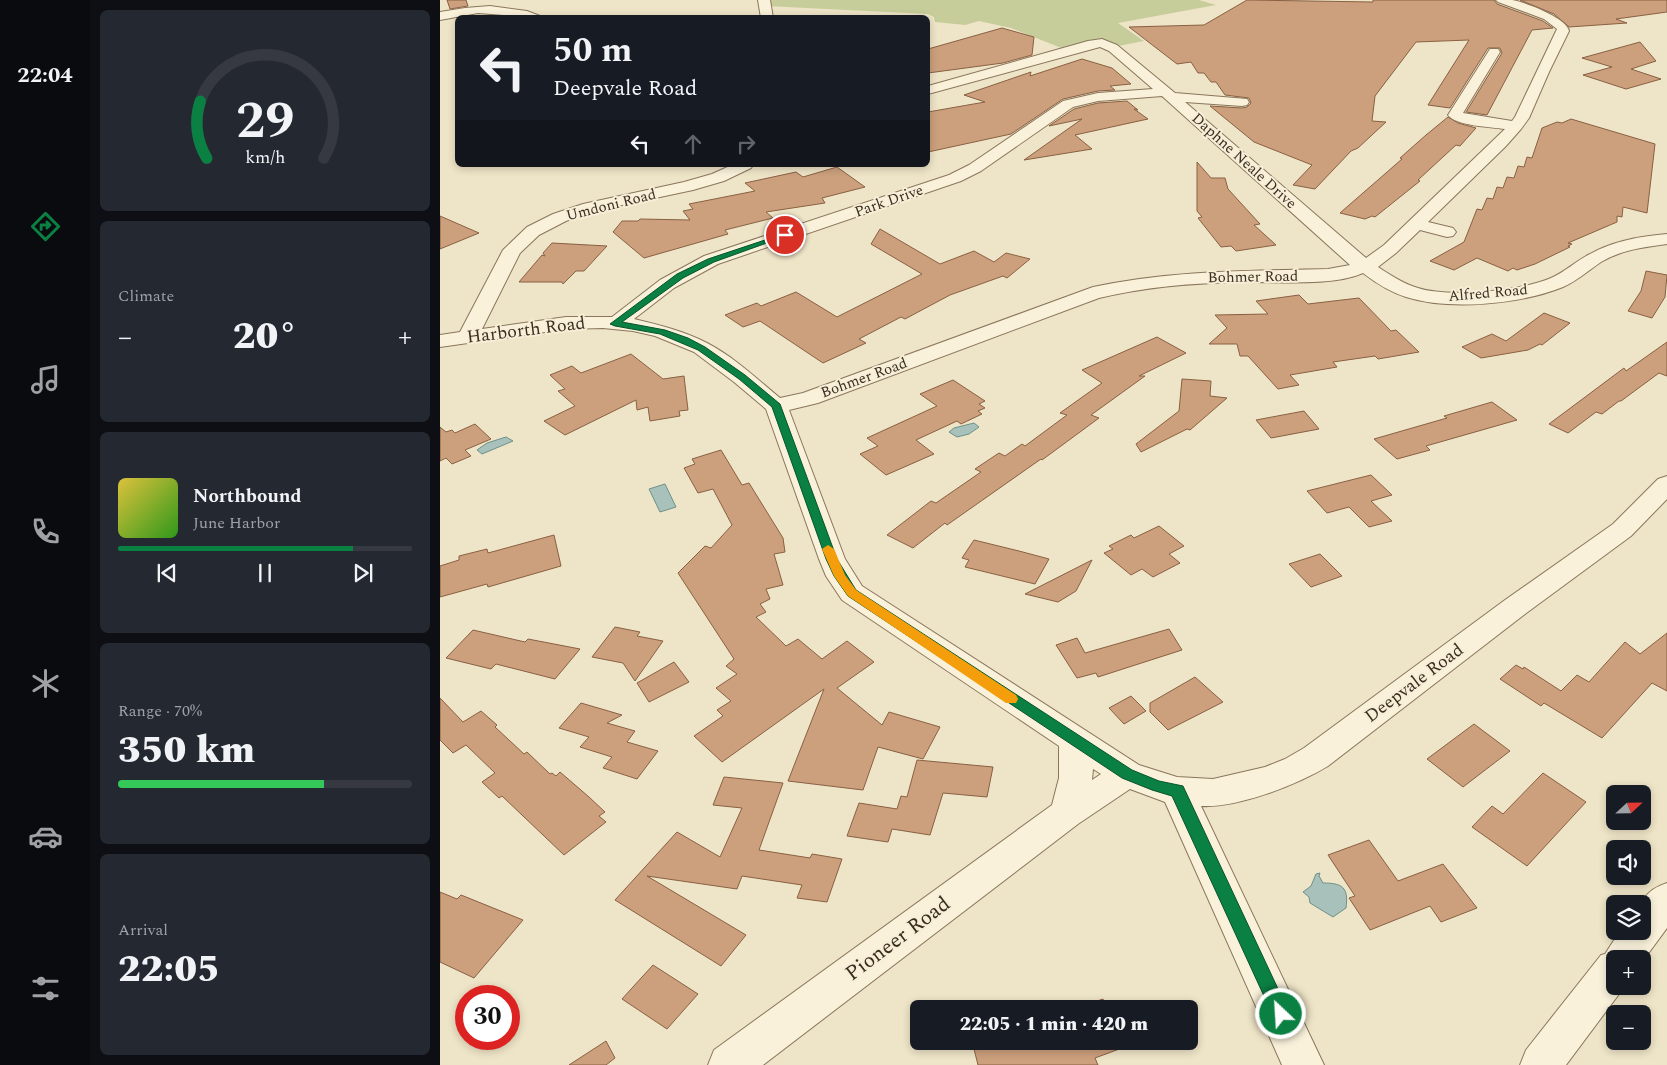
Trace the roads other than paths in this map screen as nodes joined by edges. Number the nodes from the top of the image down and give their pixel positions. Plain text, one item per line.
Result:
1 (764, 0) edge
2 (1502, 0) edge
3 (526, 15) edge
4 (766, 15) edge
5 (440, 16) edge
6 (1494, 52) dead end
7 (1033, 61) junction
8 (930, 89) edge
9 (1167, 94) junction
10 (930, 97) edge
11 (1242, 102) dead end
12 (1516, 126) junction
13 (720, 167) edge
14 (741, 167) edge
15 (696, 184) junction
16 (1416, 224) junction
17 (1446, 232) dead end
18 (1667, 239) edge
19 (1365, 266) junction
20 (615, 324) junction
21 (468, 336) junction
22 (440, 341) edge
23 (776, 406) junction
24 (1667, 484) edge
25 (1075, 741) junction
26 (1127, 774) junction
27 (1177, 791) junction
28 (1066, 814) junction
29 (1667, 899) edge
30 (1629, 950) edge
31 (1606, 980) edge
32 (730, 1065) edge
33 (1303, 1065) edge
34 (1540, 1065) edge

1 - 4 street
2 - 12 street, Bohmer Road
3 - 5 street
6 - 12 street
7 - 8 street
7 - 9 street, Daphne Neale Drive
7 - 10 street
9 - 11 street, Park Drive
9 - 19 street, Daphne Neale Drive
9 - 20 street, Park Drive
12 - 16 street, Bohmer Road
13 - 15 street, Umdoni Road
14 - 15 street, Umdoni Road
15 - 21 street, Umdoni Road
16 - 17 street
16 - 19 street, Bohmer Road
18 - 19 street, Alfred Road
19 - 23 street, Bohmer Road
20 - 21 street, Harborth Road
20 - 23 street, Harborth Road
21 - 22 street, Harborth Road
23 - 25 street, Harborth Road
24 - 27 street, Deepvale Road
25 - 26 street, Harborth Road
25 - 28 street
26 - 27 street, Deepvale Road
26 - 28 street, Pioneer Road
27 - 33 street
28 - 32 street, Pioneer Road
29 - 30 street
31 - 34 street

